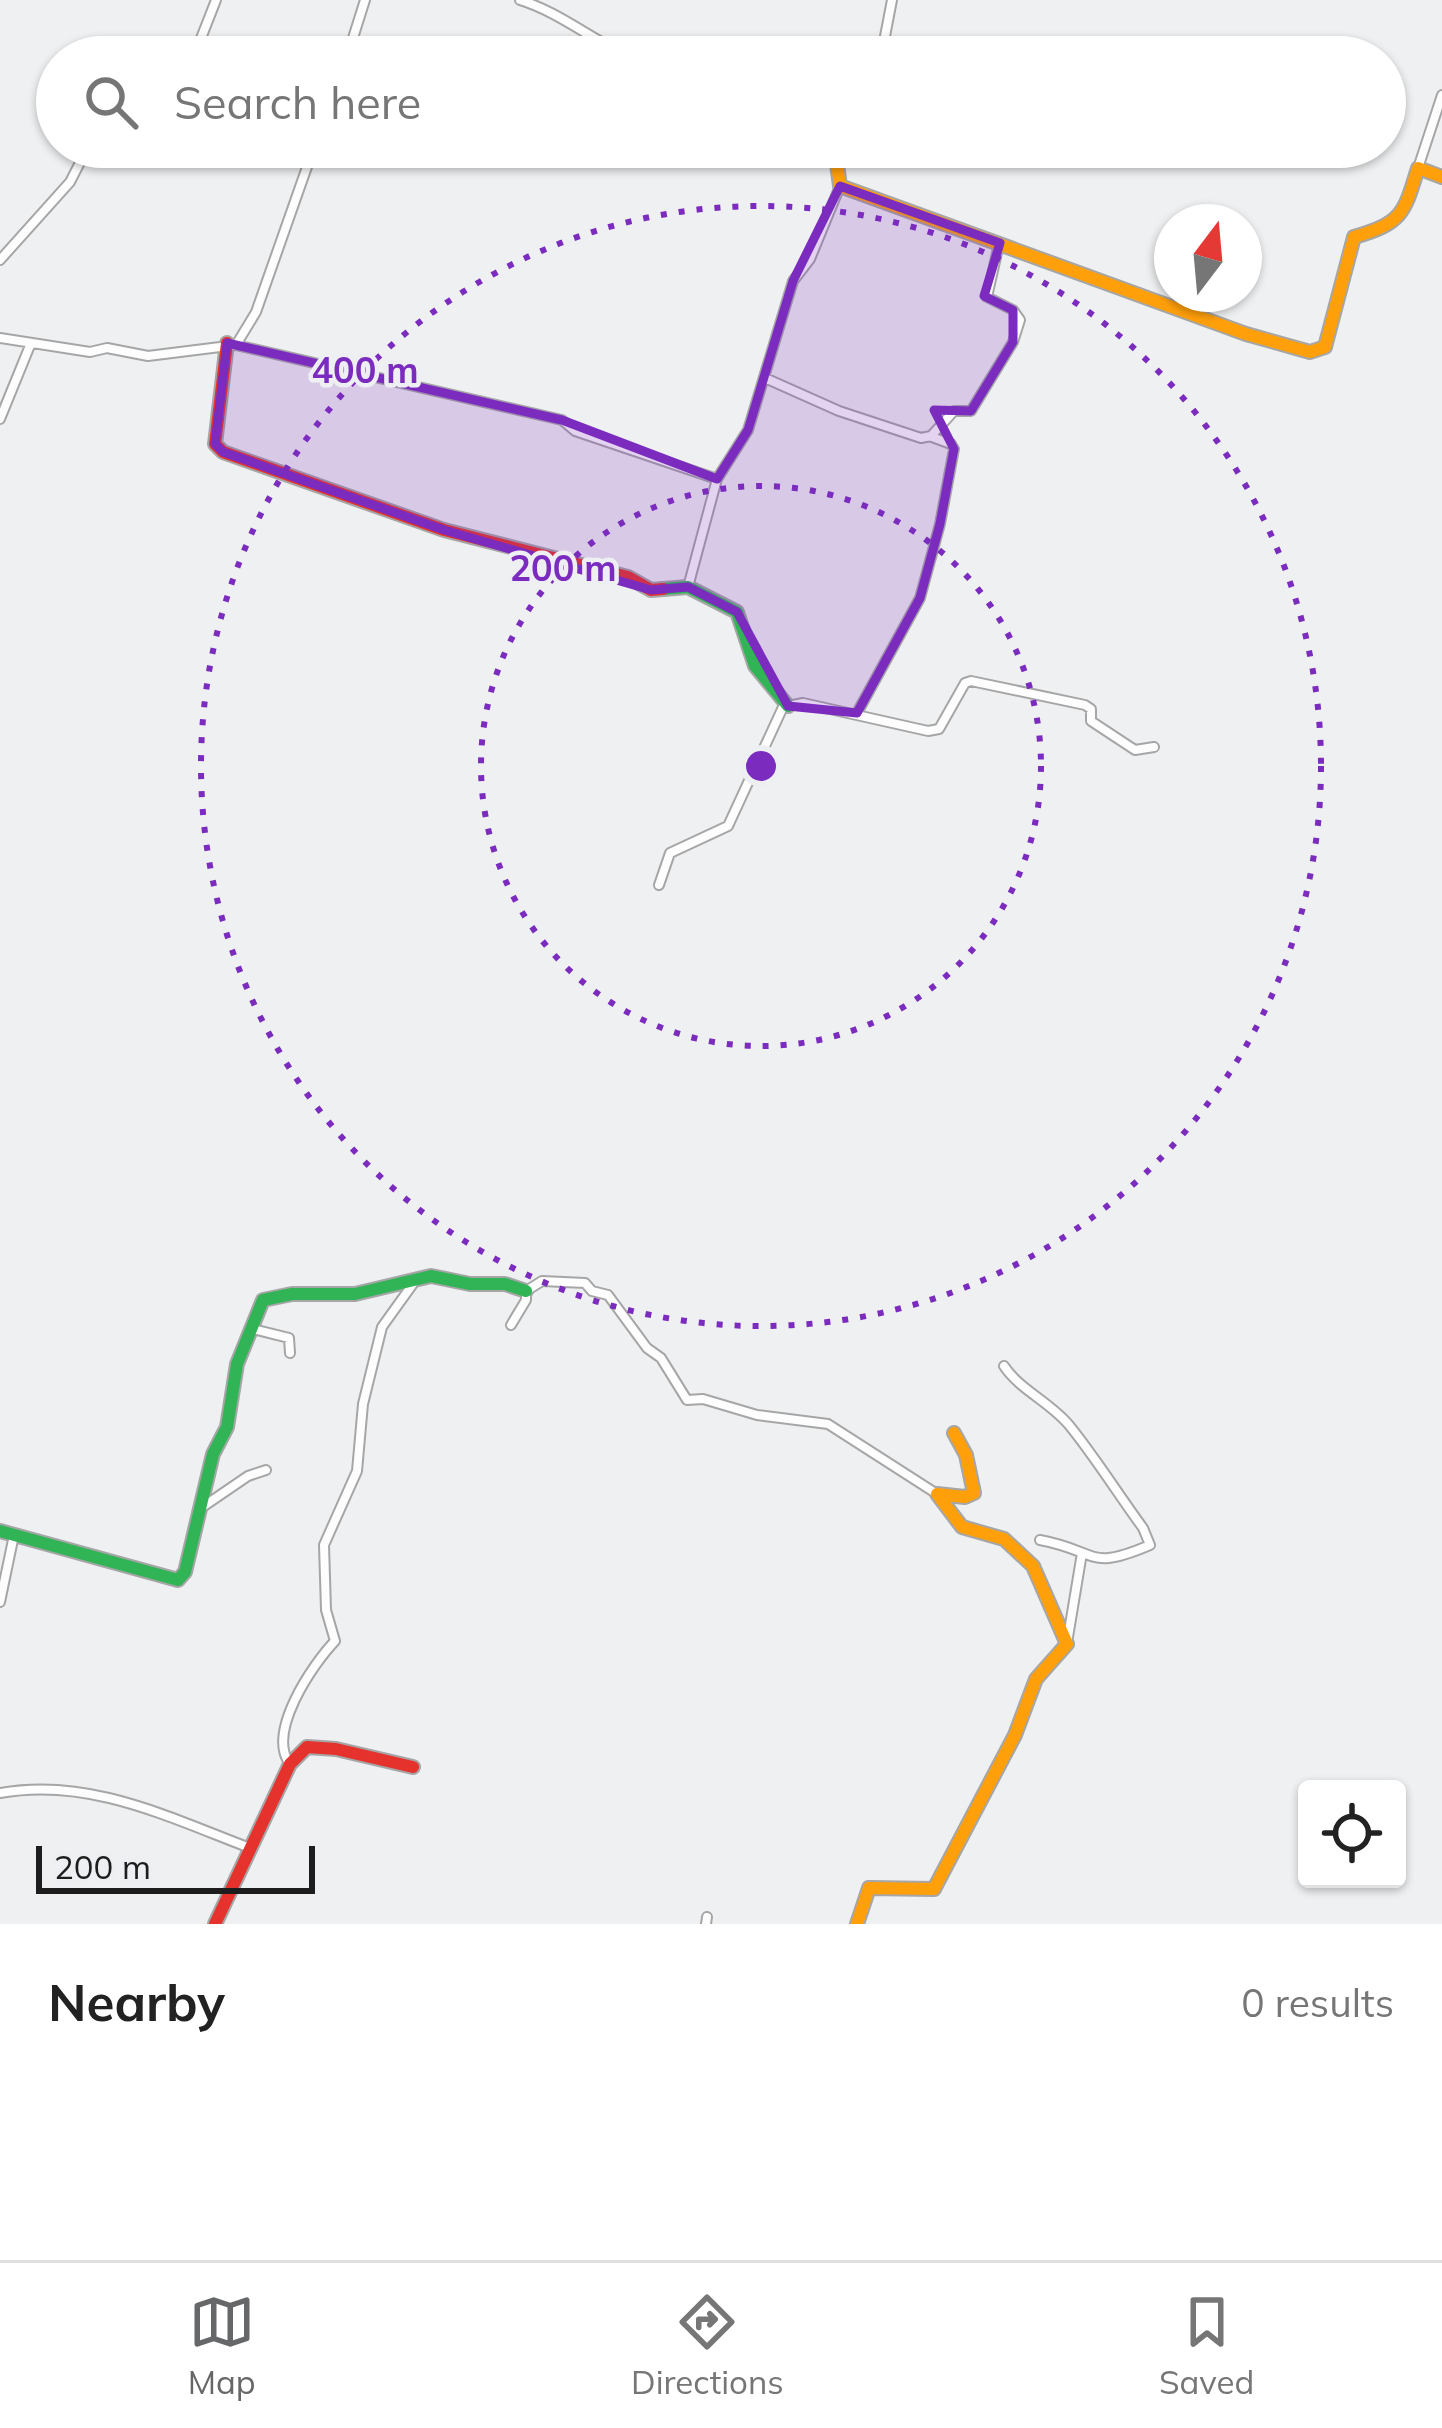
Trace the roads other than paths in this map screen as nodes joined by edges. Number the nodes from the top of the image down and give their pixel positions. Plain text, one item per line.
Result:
1 (216, 0) edge
2 (365, 0) edge
3 (520, 0) edge
4 (892, 0) edge
5 (202, 36) edge
6 (354, 36) edge
7 (586, 36) edge
8 (885, 36) edge
9 (1442, 95) edge
10 (77, 168) edge
11 (307, 168) edge
12 (838, 168) edge
13 (1418, 168) junction
14 (1442, 177) edge
15 (840, 186) junction
16 (1000, 243) junction
17 (0, 260) edge
18 (0, 338) edge
19 (31, 343) junction
20 (231, 344) junction
21 (765, 378) junction
22 (0, 419) edge
23 (931, 436) junction
24 (717, 479) junction
25 (688, 587) junction
26 (788, 706) junction
27 (857, 713) junction
28 (1154, 746) dead end
29 (658, 885) dead end
30 (416, 1280) junction
31 (526, 1291) junction
32 (511, 1325) dead end
33 (253, 1329) junction
34 (290, 1354) dead end
35 (1004, 1366) dead end
36 (955, 1433) dead end
37 (266, 1470) dead end
38 (937, 1494) junction
39 (202, 1506) junction
40 (7, 1533) edge
41 (1040, 1540) dead end
42 (1082, 1553) junction
43 (0, 1602) edge
44 (1067, 1644) junction
45 (290, 1764) junction
46 (413, 1767) dead end
47 (0, 1793) edge
48 (251, 1849) junction
49 (215, 1924) edge
50 (857, 1924) edge

1 - 5 street
2 - 6 street
3 - 7 street
4 - 8 street
9 - 13 street
10 - 17 street
11 - 20 street
12 - 15 street
13 - 14 street
13 - 16 street
15 - 16 street
15 - 21 street
16 - 23 street
18 - 19 street
19 - 20 street
19 - 22 street
20 - 24 street
20 - 25 street
21 - 23 street
21 - 24 street
23 - 27 street
24 - 25 street
25 - 26 street
26 - 27 street
26 - 29 street
27 - 28 street
30 - 31 street
30 - 33 street
30 - 45 street
31 - 32 street
31 - 38 street
33 - 34 street
33 - 39 street
35 - 42 street
36 - 38 street
37 - 39 street
38 - 44 street
39 - 40 street
40 - 43 street
41 - 42 street
42 - 44 street
44 - 50 street
45 - 46 street
45 - 48 street
47 - 48 street
48 - 49 street

